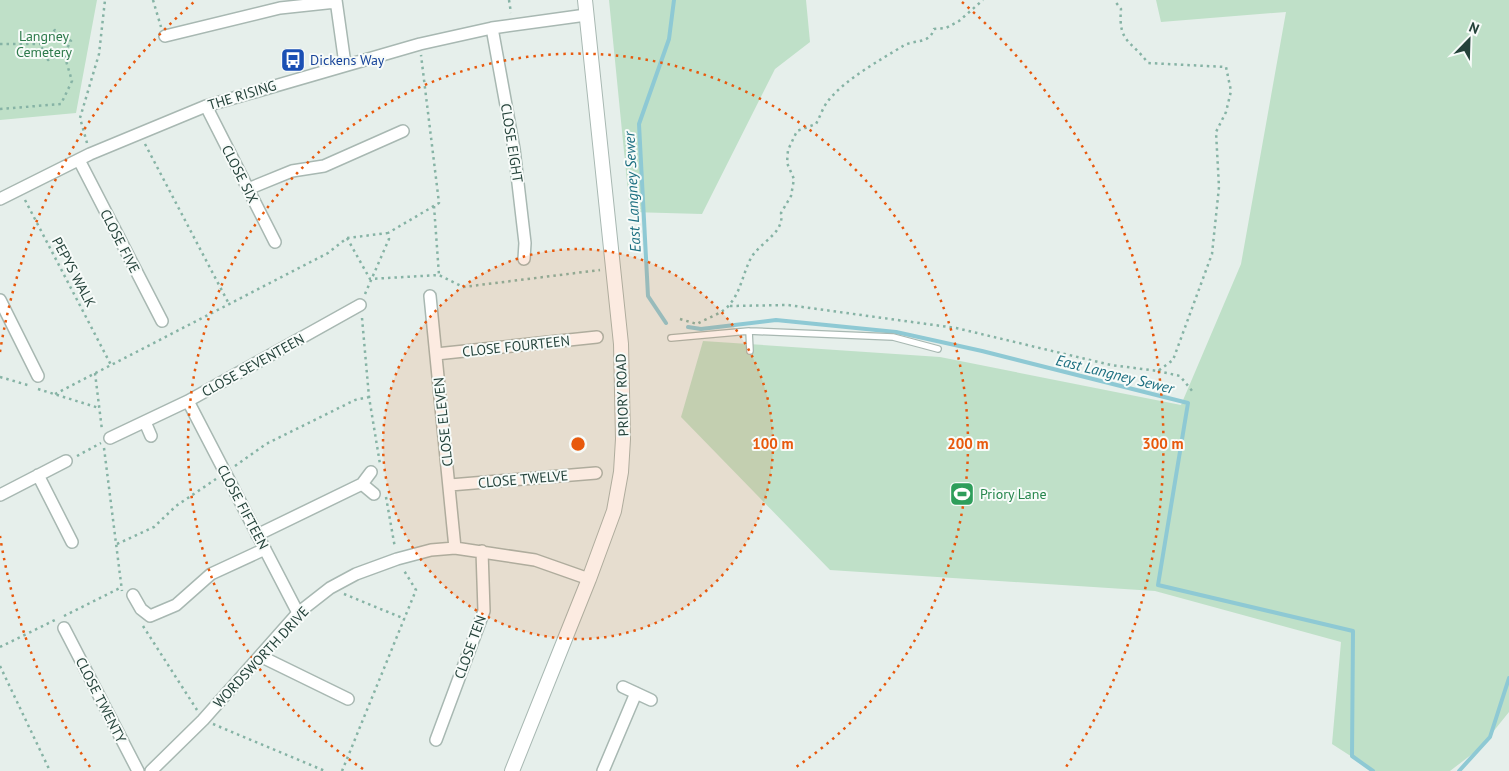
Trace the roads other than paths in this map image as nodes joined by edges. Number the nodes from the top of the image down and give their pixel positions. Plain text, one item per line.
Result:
1 (585, 0) edge
2 (336, 1) edge
3 (586, 15) junction
4 (492, 28) junction
5 (164, 36) road end
6 (345, 64) junction
7 (206, 106) junction
8 (403, 131) dead end
9 (79, 160) junction
10 (248, 189) junction
11 (0, 199) edge
12 (275, 242) dead end
13 (524, 259) dead end
14 (430, 296) dead end
15 (0, 300) edge
16 (360, 305) road end
17 (162, 321) dead end
18 (749, 331) junction
19 (597, 337) dead end
20 (671, 338) dead end
21 (938, 349) dead end
22 (750, 351) dead end
23 (436, 354) junction
24 (38, 376) dead end
25 (188, 401) junction
26 (145, 422) junction
27 (151, 436) dead end
28 (110, 438) road end
29 (66, 461) road end
30 (377, 473) road end
31 (596, 473) dead end
32 (38, 476) junction
33 (362, 484) junction
34 (450, 485) junction
35 (380, 493) road end
36 (0, 495) edge
37 (257, 535) junction
38 (72, 542) dead end
39 (265, 548) junction
40 (455, 548) junction
41 (482, 551) junction
42 (589, 579) junction
43 (133, 594) dead end
44 (298, 613) junction
45 (64, 628) dead end
46 (260, 656) junction
47 (623, 687) dead end
48 (636, 693) junction
49 (348, 699) dead end
50 (651, 700) dead end
51 (436, 740) dead end
52 (138, 771) edge
53 (151, 771) edge
54 (512, 771) edge
55 (603, 771) edge

1 - 3 street, PRIORY ROAD
2 - 5 street
2 - 6 street
3 - 4 street, THE RISING
3 - 42 street, PRIORY ROAD
4 - 6 street, THE RISING
4 - 13 street, CLOSE EIGHT
6 - 7 street, THE RISING
7 - 9 street, THE RISING
7 - 10 street, CLOSE SIX
8 - 10 street
9 - 11 street, THE RISING
9 - 17 street, CLOSE FIVE
10 - 12 street, CLOSE SIX
14 - 23 street, CLOSE ELEVEN
15 - 24 street
16 - 25 street, CLOSE SEVENTEEN
18 - 20 lane
18 - 21 lane
18 - 22 lane
19 - 23 street, CLOSE FOURTEEN
23 - 34 street, CLOSE ELEVEN
25 - 26 street, CLOSE SEVENTEEN
25 - 37 street, CLOSE FIFTEEN
26 - 27 street
26 - 28 street, CLOSE SEVENTEEN
29 - 32 street
30 - 33 street
31 - 34 street, CLOSE TWELVE
32 - 36 street
32 - 38 street
33 - 35 street
33 - 37 street
34 - 40 street, CLOSE ELEVEN
37 - 39 street, CLOSE FIFTEEN
39 - 43 street
39 - 44 street, CLOSE FIFTEEN
40 - 41 street, WORDSWORTH DRIVE
40 - 44 street, WORDSWORTH DRIVE
41 - 42 street, WORDSWORTH DRIVE
41 - 51 street, CLOSE TEN
42 - 54 street, PRIORY ROAD
44 - 46 street, WORDSWORTH DRIVE
45 - 52 street, CLOSE TWENTY
46 - 49 street
46 - 53 street, WORDSWORTH DRIVE
47 - 48 street
48 - 50 street
48 - 55 street

